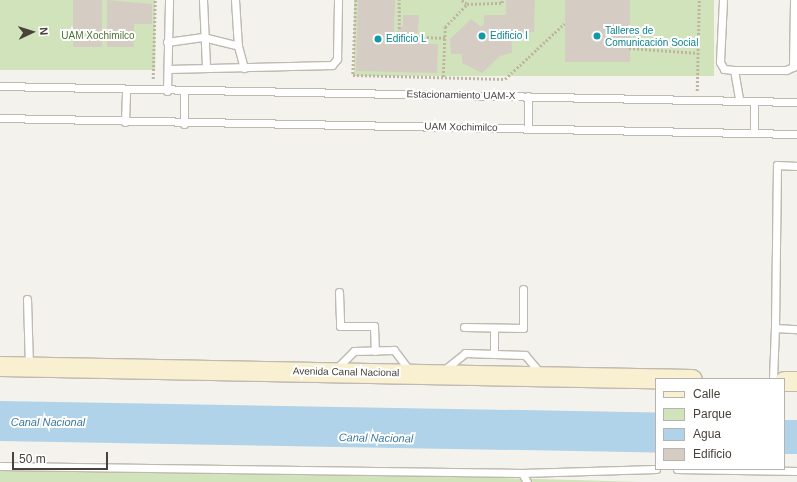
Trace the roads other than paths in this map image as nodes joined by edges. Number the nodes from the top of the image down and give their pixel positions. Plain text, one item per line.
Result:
1 (168, 0) edge
2 (203, 0) edge
3 (235, 0) edge
4 (338, 0) edge
5 (723, 0) edge
6 (794, 0) edge
7 (203, 37) junction
8 (167, 42) junction
9 (238, 46) junction
10 (206, 67) junction
11 (244, 68) junction
12 (168, 69) junction
13 (734, 70) junction
14 (0, 86) edge
15 (126, 89) junction
16 (167, 91) junction
17 (184, 91) junction
18 (528, 96) junction
19 (738, 99) junction
20 (754, 101) junction
21 (797, 102) edge
22 (0, 118) edge
23 (125, 122) junction
24 (184, 124) junction
25 (528, 128) junction
26 (754, 132) junction
27 (797, 134) edge
28 (797, 166) edge
29 (523, 289) dead end
30 (340, 292) dead end
31 (27, 300) dead end
32 (464, 328) dead end
33 (494, 328) junction
34 (775, 328) junction
35 (797, 329) edge
36 (375, 351) junction
37 (494, 354) junction
38 (0, 366) edge
39 (29, 366) junction
40 (333, 372) junction
41 (412, 373) junction
42 (439, 374) junction
43 (542, 376) junction
44 (655, 378) edge
45 (773, 378) edge
46 (785, 381) edge
47 (797, 381) edge
48 (0, 466) edge
49 (655, 469) edge
50 (737, 470) edge
51 (797, 471) edge
52 (522, 473) junction
53 (527, 482) edge

1 - 8 lane
2 - 7 lane
3 - 9 lane
4 - 11 lane
5 - 13 lane
6 - 13 lane
7 - 8 lane
7 - 9 lane
7 - 10 lane
8 - 12 lane
9 - 11 lane
10 - 11 lane
10 - 12 lane
12 - 16 lane
13 - 19 lane
14 - 15 lane
15 - 16 lane, Estacionamiento UAM-X
15 - 23 lane
16 - 17 lane, Estacionamiento UAM-X
17 - 18 lane, Estacionamiento UAM-X
17 - 24 lane
18 - 19 lane, Estacionamiento UAM-X
18 - 25 lane
19 - 20 lane, Estacionamiento UAM-X
20 - 21 lane, Estacionamiento UAM-X
20 - 26 lane
22 - 23 lane, UAM Xochimilco
23 - 24 lane, UAM Xochimilco
24 - 25 lane, UAM Xochimilco
25 - 26 lane, UAM Xochimilco
26 - 27 lane, UAM Xochimilco
28 - 34 lane
29 - 33 lane
30 - 36 lane
31 - 39 lane
32 - 33 lane
33 - 37 lane
34 - 35 lane
34 - 45 lane
36 - 40 lane
36 - 41 lane
37 - 42 lane
37 - 43 lane
38 - 39 main road, Avenida Canal Nacional
39 - 40 main road, Avenida Canal Nacional
40 - 41 main road, Avenida Canal Nacional
41 - 42 main road, Avenida Canal Nacional
42 - 43 main road, Avenida Canal Nacional
43 - 44 main road, Avenida Canal Nacional
46 - 47 main road
48 - 52 lane
49 - 52 lane
50 - 51 lane
52 - 53 lane

